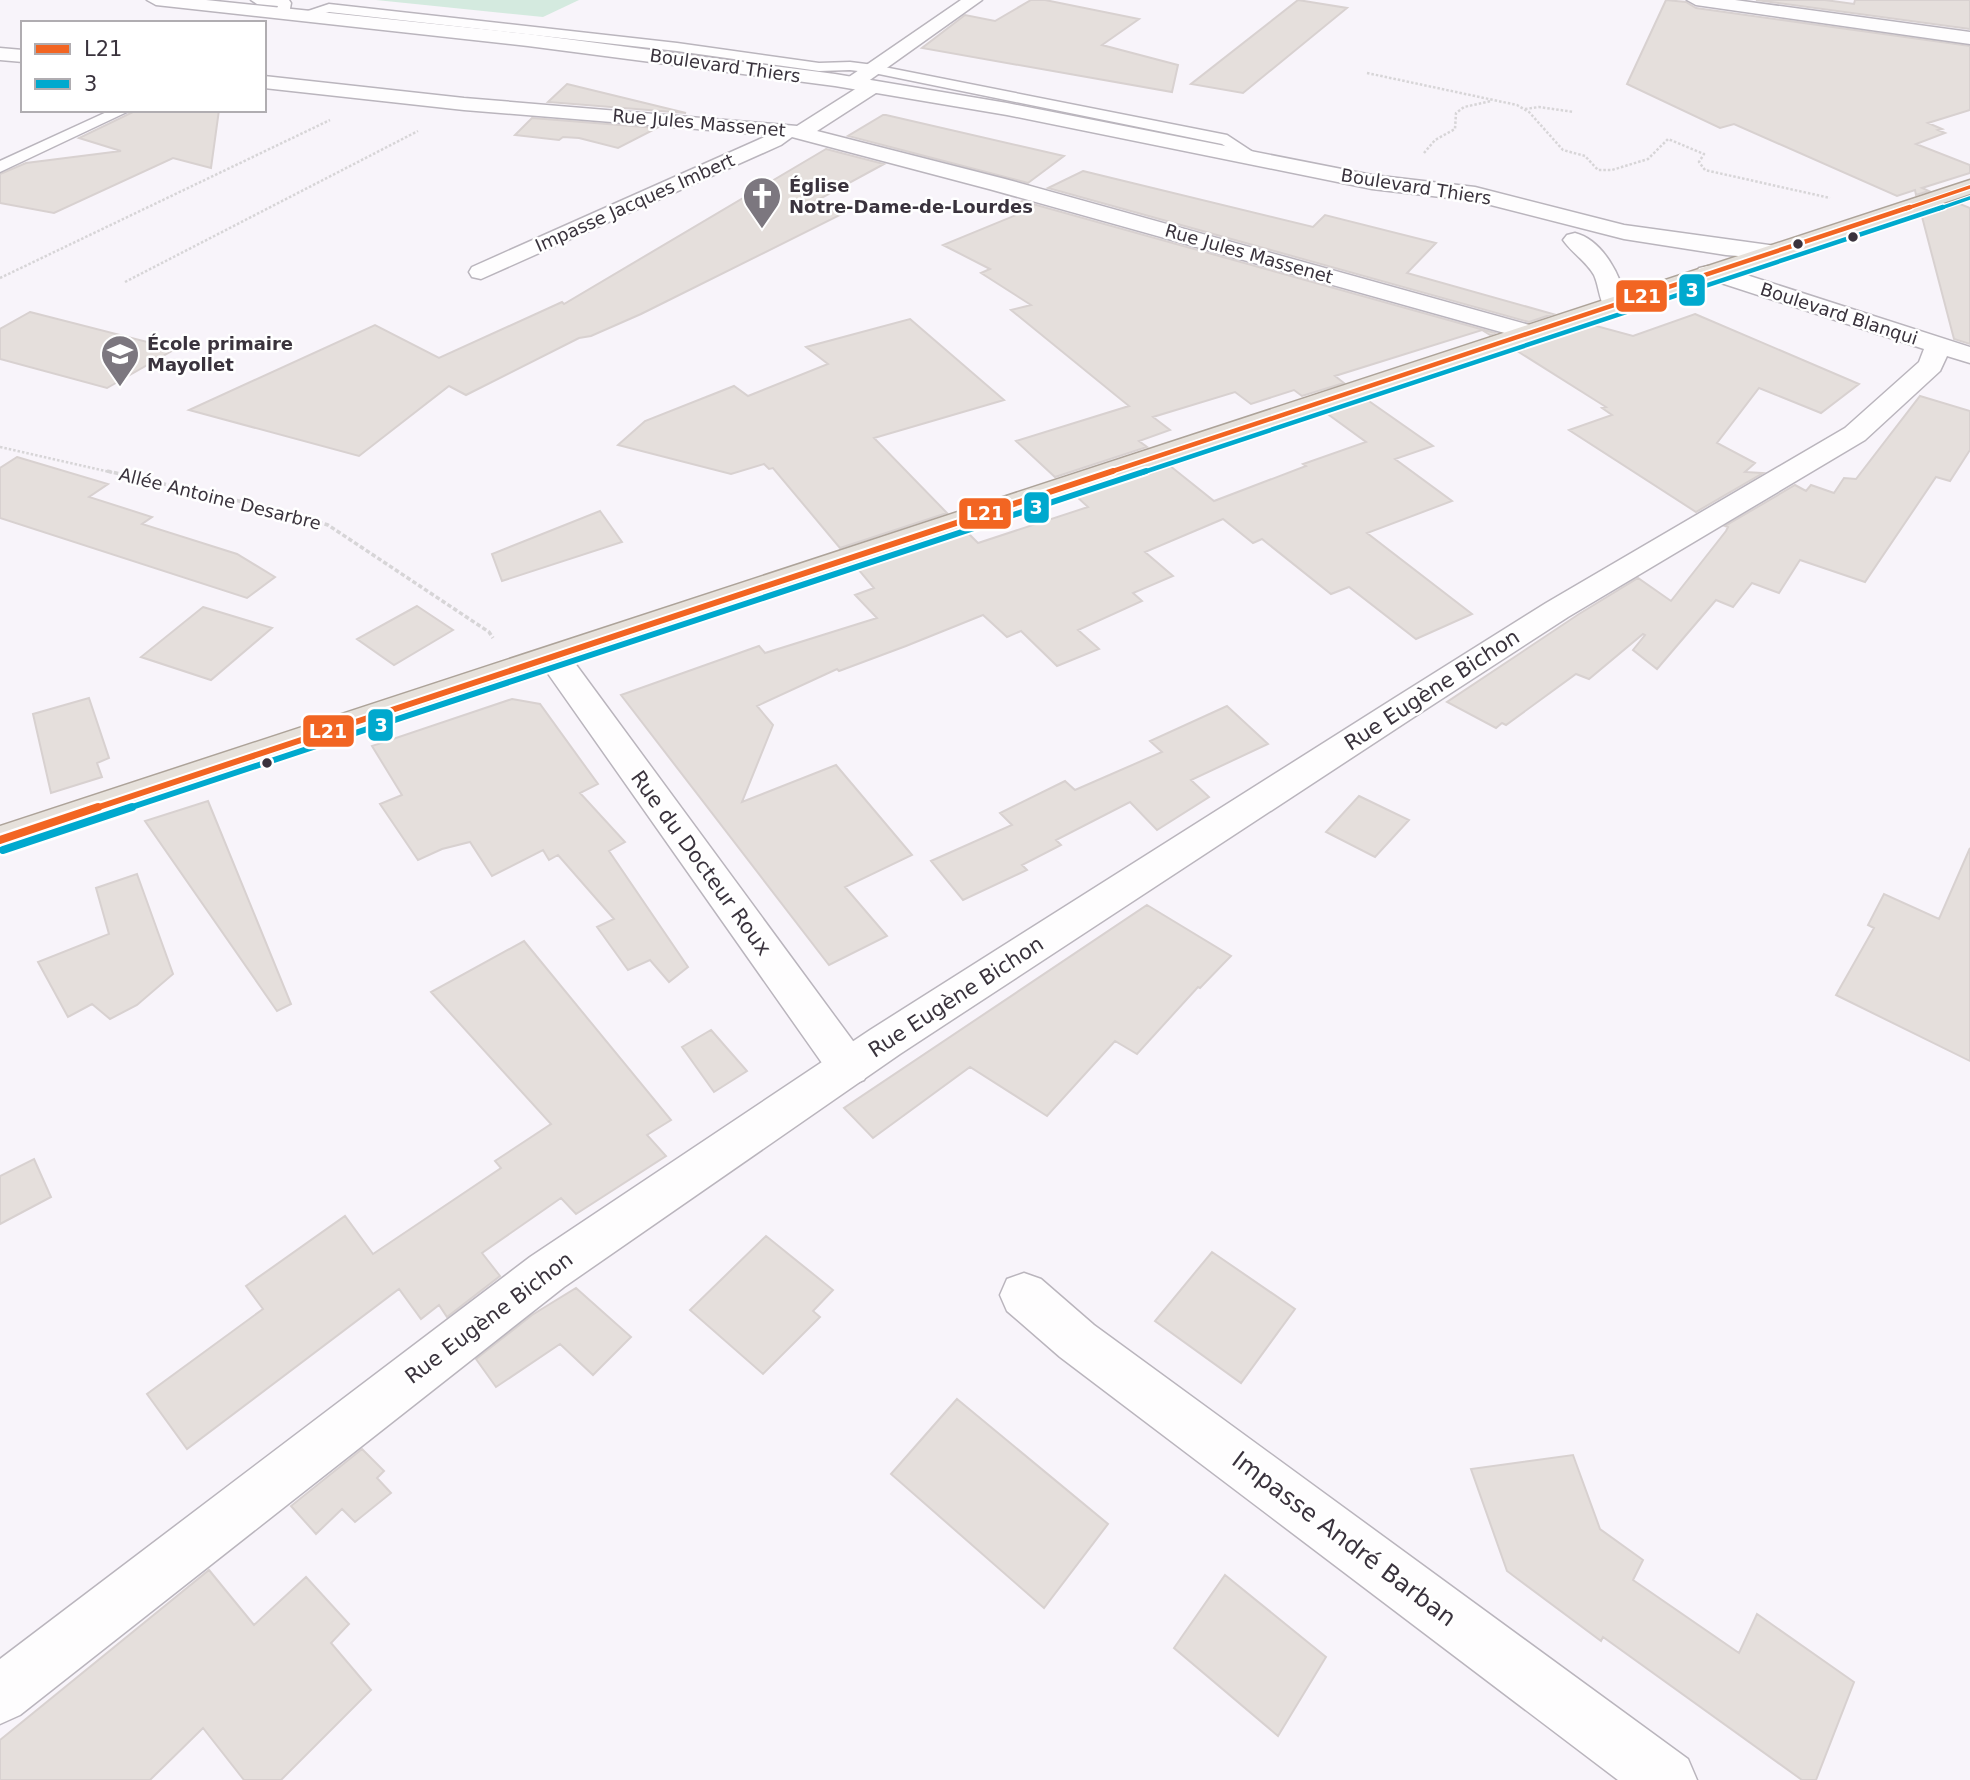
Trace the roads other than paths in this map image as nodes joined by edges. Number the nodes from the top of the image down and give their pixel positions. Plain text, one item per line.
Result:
1 (156, 0) edge
2 (257, 0) edge
3 (973, 0) edge
4 (1696, 0) edge
5 (291, 15) junction
6 (1970, 38) edge
7 (0, 54) edge
8 (21, 56) edge
9 (866, 80) junction
10 (266, 82) edge
11 (120, 112) edge
12 (794, 131) junction
13 (0, 167) edge
14 (1288, 167) junction
15 (1970, 187) edge
16 (1624, 232) junction
17 (1574, 240) junction
18 (1775, 252) junction
19 (1635, 257) dead end
20 (1670, 265) dead end
21 (481, 272) dead end
22 (1708, 273) junction
23 (1614, 303) junction
24 (1528, 332) junction
25 (1954, 351) edge
26 (554, 658) junction
27 (0, 840) edge
28 (849, 1068) junction
29 (1024, 1295) dead end
30 (0, 1695) edge
31 (1667, 1780) edge

1 - 5 street, Boulevard Thiers
2 - 5 lane
3 - 9 street, Impasse Jacques Imbert
4 - 6 street
5 - 9 street, Boulevard Thiers
7 - 8 street
9 - 12 street, Impasse Jacques Imbert
9 - 14 street, Boulevard Thiers
10 - 12 street, Rue Jules Massenet
11 - 13 lane
12 - 21 street, Impasse Jacques Imbert
12 - 24 street, Rue Jules Massenet
14 - 16 street, Boulevard Thiers
14 - 17 street, Boulevard Thiers
15 - 18 main road
16 - 18 street, Boulevard Thiers
16 - 22 street, Boulevard Thiers
17 - 19 street, Boulevard Thiers
17 - 23 street, Boulevard Thiers
18 - 22 main road
20 - 22 street
22 - 23 main road
22 - 25 street, Boulevard Blanqui
23 - 24 main road
24 - 26 main road
25 - 28 street, Rue Eugène Bichon
26 - 27 main road
26 - 28 street, Rue du Docteur Roux
28 - 30 street, Rue Eugène Bichon
29 - 31 street, Impasse André Barban

